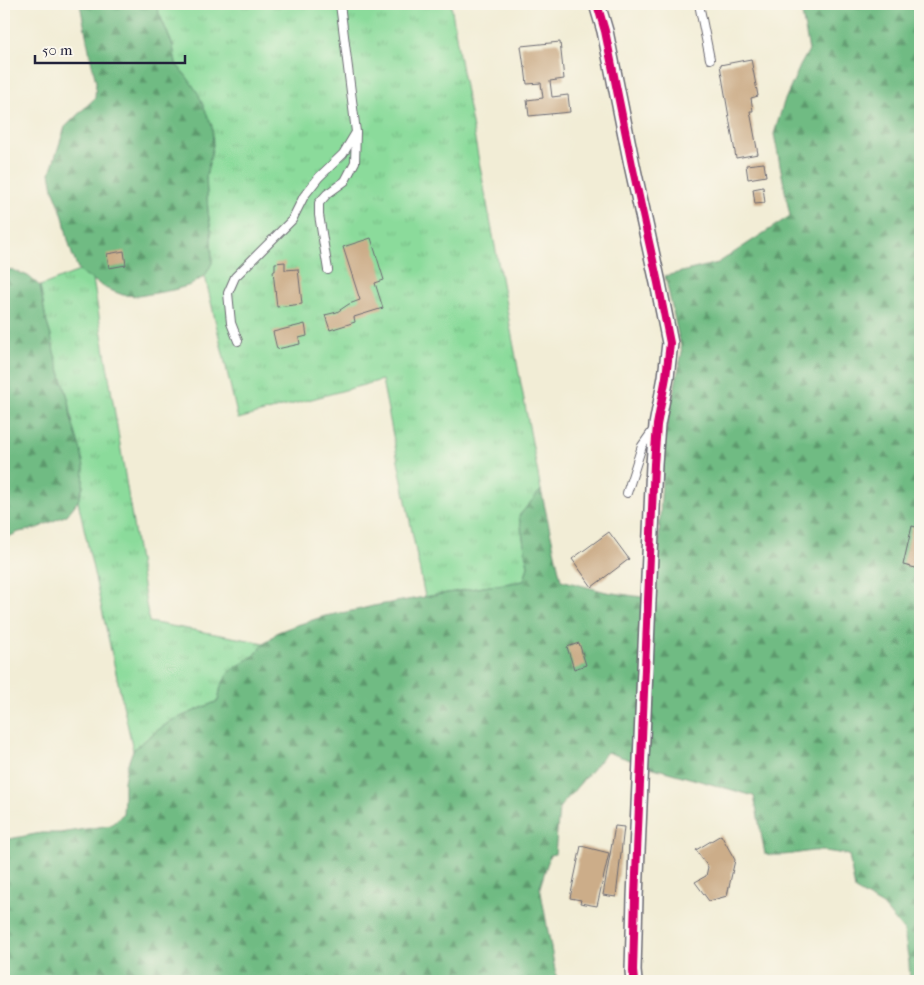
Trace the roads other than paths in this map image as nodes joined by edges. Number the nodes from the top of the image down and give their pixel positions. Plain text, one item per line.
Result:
1 (340, 4) edge
2 (597, 4) edge
3 (699, 4) edge
4 (710, 59) dead end
5 (356, 132) junction
6 (328, 270) dead end
7 (238, 341) dead end
8 (657, 425) junction
9 (628, 494) dead end
10 (634, 981) edge

1 - 5 lane
2 - 8 street
3 - 4 lane
5 - 6 lane
5 - 7 lane
8 - 9 lane
8 - 10 street

